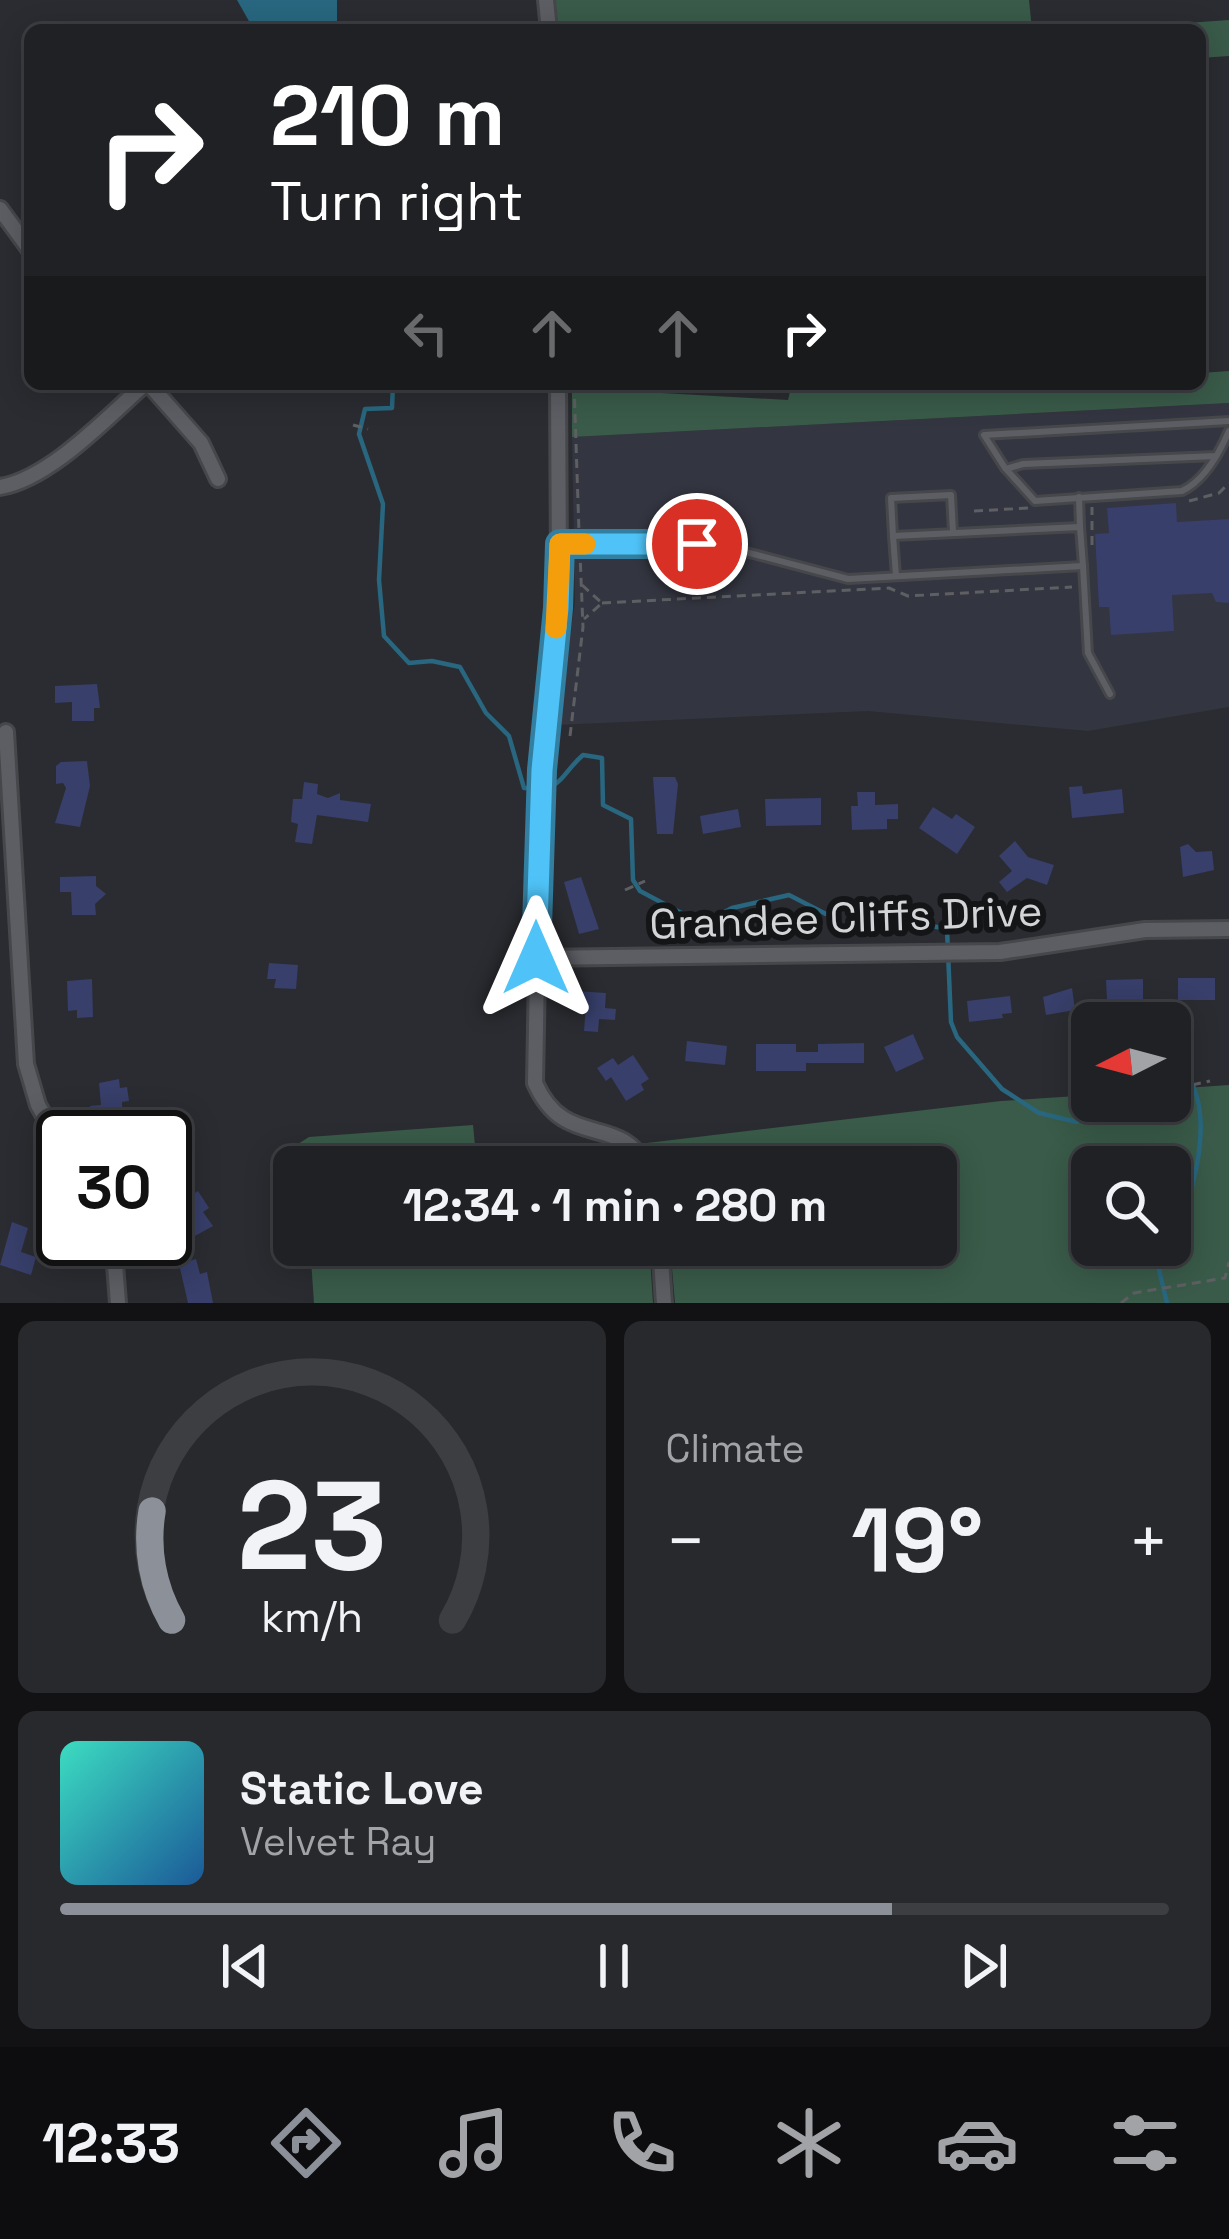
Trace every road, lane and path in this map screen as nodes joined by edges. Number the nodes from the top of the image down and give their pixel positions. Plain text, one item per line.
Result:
1 (0, 209) edge
2 (24, 242) edge
3 (140, 390) edge
4 (152, 390) edge
5 (558, 390) edge
6 (574, 390) edge
7 (1229, 422) edge
8 (353, 425) dead end
9 (368, 430) dead end
10 (1229, 431) edge
11 (1216, 456) junction
12 (1006, 470) junction
13 (218, 479) dead end
14 (0, 487) edge
15 (1083, 496) junction
16 (1080, 527) junction
17 (953, 533) junction
18 (893, 536) junction
19 (560, 544) junction
20 (580, 544) junction
21 (1092, 544) dead end
22 (1083, 566) junction
23 (896, 576) junction
24 (581, 584) junction
25 (1084, 587) junction
26 (602, 603) junction
27 (582, 620) junction
28 (1110, 694) dead end
29 (6, 732) dead end
30 (571, 736) dead end
31 (645, 881) dead end
32 (626, 890) dead end
33 (1229, 928) edge
34 (536, 958) junction
35 (1210, 1081) dead end
36 (1192, 1085) dead end
37 (41, 1110) edge
38 (632, 1146) edge
39 (1229, 1262) edge
40 (115, 1266) edge
41 (661, 1266) edge
42 (118, 1303) edge
43 (664, 1303) edge
44 (1121, 1303) edge

1 - 2 street
3 - 14 street
4 - 13 street
5 - 19 street
6 - 20 path
7 - 12 lane
8 - 9 path
10 - 11 lane
11 - 12 lane
11 - 15 lane
12 - 15 lane
15 - 16 lane
15 - 21 path
16 - 17 lane
16 - 22 lane
17 - 18 lane
17 - 18 lane
18 - 23 lane
19 - 20 lane
19 - 34 street
20 - 23 lane
20 - 24 path
22 - 23 lane
22 - 25 lane
24 - 26 path
24 - 27 path
25 - 26 path
25 - 28 lane
26 - 27 path
27 - 30 path
29 - 37 street
31 - 32 path
33 - 34 street, Grandee Cliffs Drive
34 - 38 street
35 - 36 path
39 - 44 path
40 - 42 street
41 - 43 street

